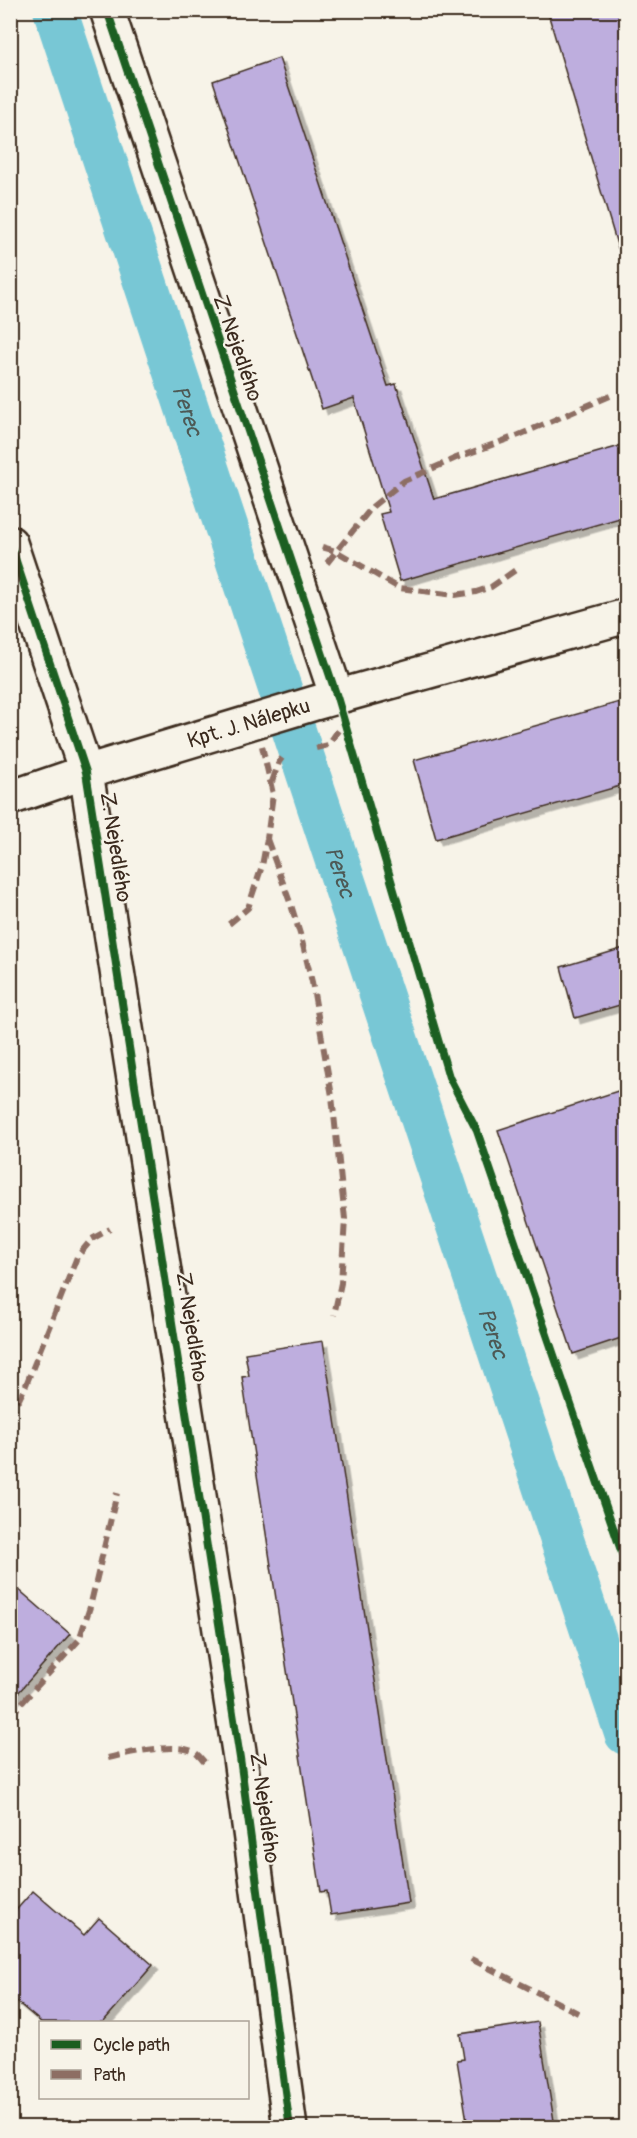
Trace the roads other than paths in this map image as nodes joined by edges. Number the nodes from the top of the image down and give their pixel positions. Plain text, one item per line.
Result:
1 (107, 10) edge
2 (10, 543) edge
3 (627, 616) edge
4 (326, 700) junction
5 (86, 772) junction
6 (10, 798) edge
7 (290, 2127) edge

1 - 4 street, Z. Nejedlého
2 - 5 street, Z. Nejedlého
3 - 4 street, Kpt. J. Nálepku
4 - 5 street, Kpt. J. Nálepku
5 - 6 street, Kpt. J. Nálepku
5 - 7 street, Z. Nejedlého

